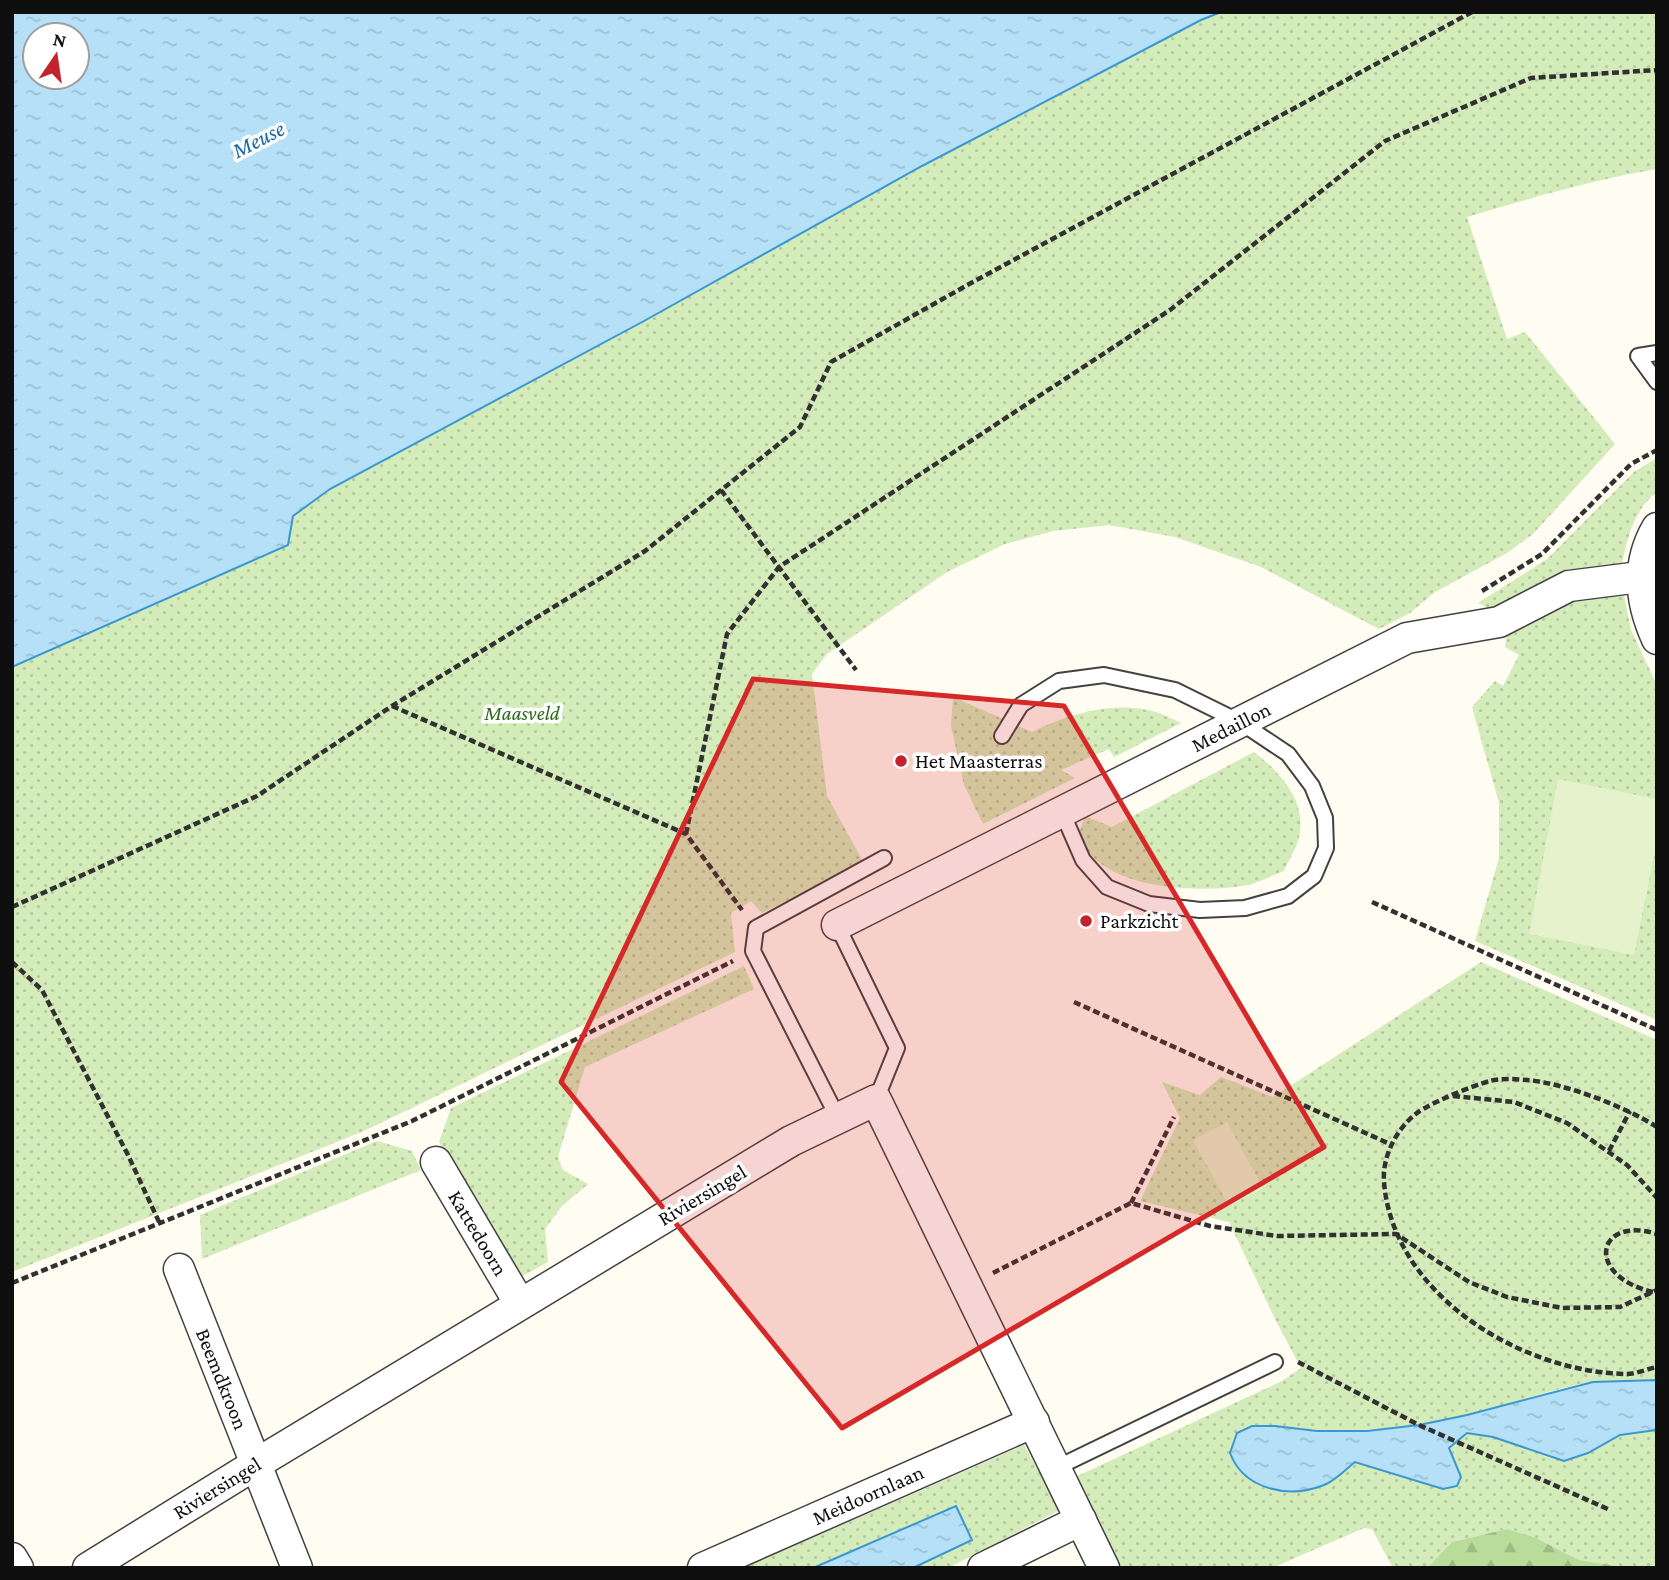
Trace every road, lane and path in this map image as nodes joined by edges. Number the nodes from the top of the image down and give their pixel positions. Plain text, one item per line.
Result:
1 (1472, 12) edge
2 (1657, 70) edge
3 (1657, 353) edge
4 (1657, 382) edge
5 (1657, 450) edge
6 (721, 490) junction
7 (1657, 527) edge
8 (779, 567) junction
9 (1640, 577) junction
10 (1475, 596) dead end
11 (1657, 639) edge
12 (856, 670) dead end
13 (392, 706) junction
14 (1240, 722) junction
15 (1002, 736) dead end
16 (1062, 812) junction
17 (686, 834) junction
18 (884, 858) dead end
19 (1372, 902) dead end
20 (12, 907) edge
21 (837, 925) joint
22 (756, 928) junction
23 (753, 951) junction
24 (12, 962) edge
25 (1074, 1002) dead end
26 (1657, 1030) edge
27 (1452, 1096) junction
28 (876, 1100) junction
29 (1630, 1111) junction
30 (1174, 1117) dead end
31 (838, 1118) junction
32 (1657, 1127) edge
33 (1390, 1144) junction
34 (1609, 1151) junction
35 (436, 1162) dead end
36 (1657, 1198) edge
37 (1131, 1203) junction
38 (160, 1223) junction
39 (1396, 1234) junction
40 (1657, 1234) edge
41 (179, 1269) dead end
42 (12, 1283) edge
43 (967, 1286) junction
44 (1655, 1291) edge
45 (520, 1304) junction
46 (1275, 1362) dead end
47 (1308, 1367) dead end
48 (1657, 1367) edge
49 (1034, 1422) junction
50 (256, 1464) junction
51 (1056, 1468) junction
52 (1610, 1510) dead end
53 (1081, 1520) junction
54 (12, 1558) edge
55 (18, 1568) edge
56 (88, 1568) edge
57 (297, 1568) edge
58 (703, 1568) edge
59 (983, 1568) edge
60 (1104, 1568) edge

1 - 6 path
2 - 8 path
3 - 4 lane
5 - 10 path
6 - 8 path
6 - 13 path
7 - 9 street
8 - 12 path
8 - 17 path
9 - 11 street
9 - 14 street, Medaillon
13 - 17 path
13 - 20 path
14 - 15 lane
14 - 16 street, Medaillon
14 - 16 lane
16 - 21 street, Medaillon
17 - 22 path
18 - 22 lane
19 - 26 path
21 - 28 lane
22 - 23 lane
23 - 31 lane
23 - 38 path
24 - 38 path
25 - 33 path
27 - 29 path
27 - 33 path
27 - 34 path
28 - 31 street, Riviersingel
28 - 43 street
29 - 32 path
29 - 34 path
30 - 37 path
31 - 45 street, Riviersingel
33 - 39 path
34 - 36 path
35 - 45 street, Kattedoorn
37 - 39 path
37 - 43 path
38 - 42 path
39 - 44 path
39 - 48 path
40 - 44 path
41 - 50 street, Beemdkroon
43 - 49 street
45 - 50 street, Riviersingel
46 - 51 lane
47 - 52 path
49 - 51 street
49 - 58 street, Meidoornlaan
50 - 56 street, Riviersingel
50 - 57 street, Beemdkroon
51 - 53 street
53 - 59 street
53 - 60 street
54 - 55 street

